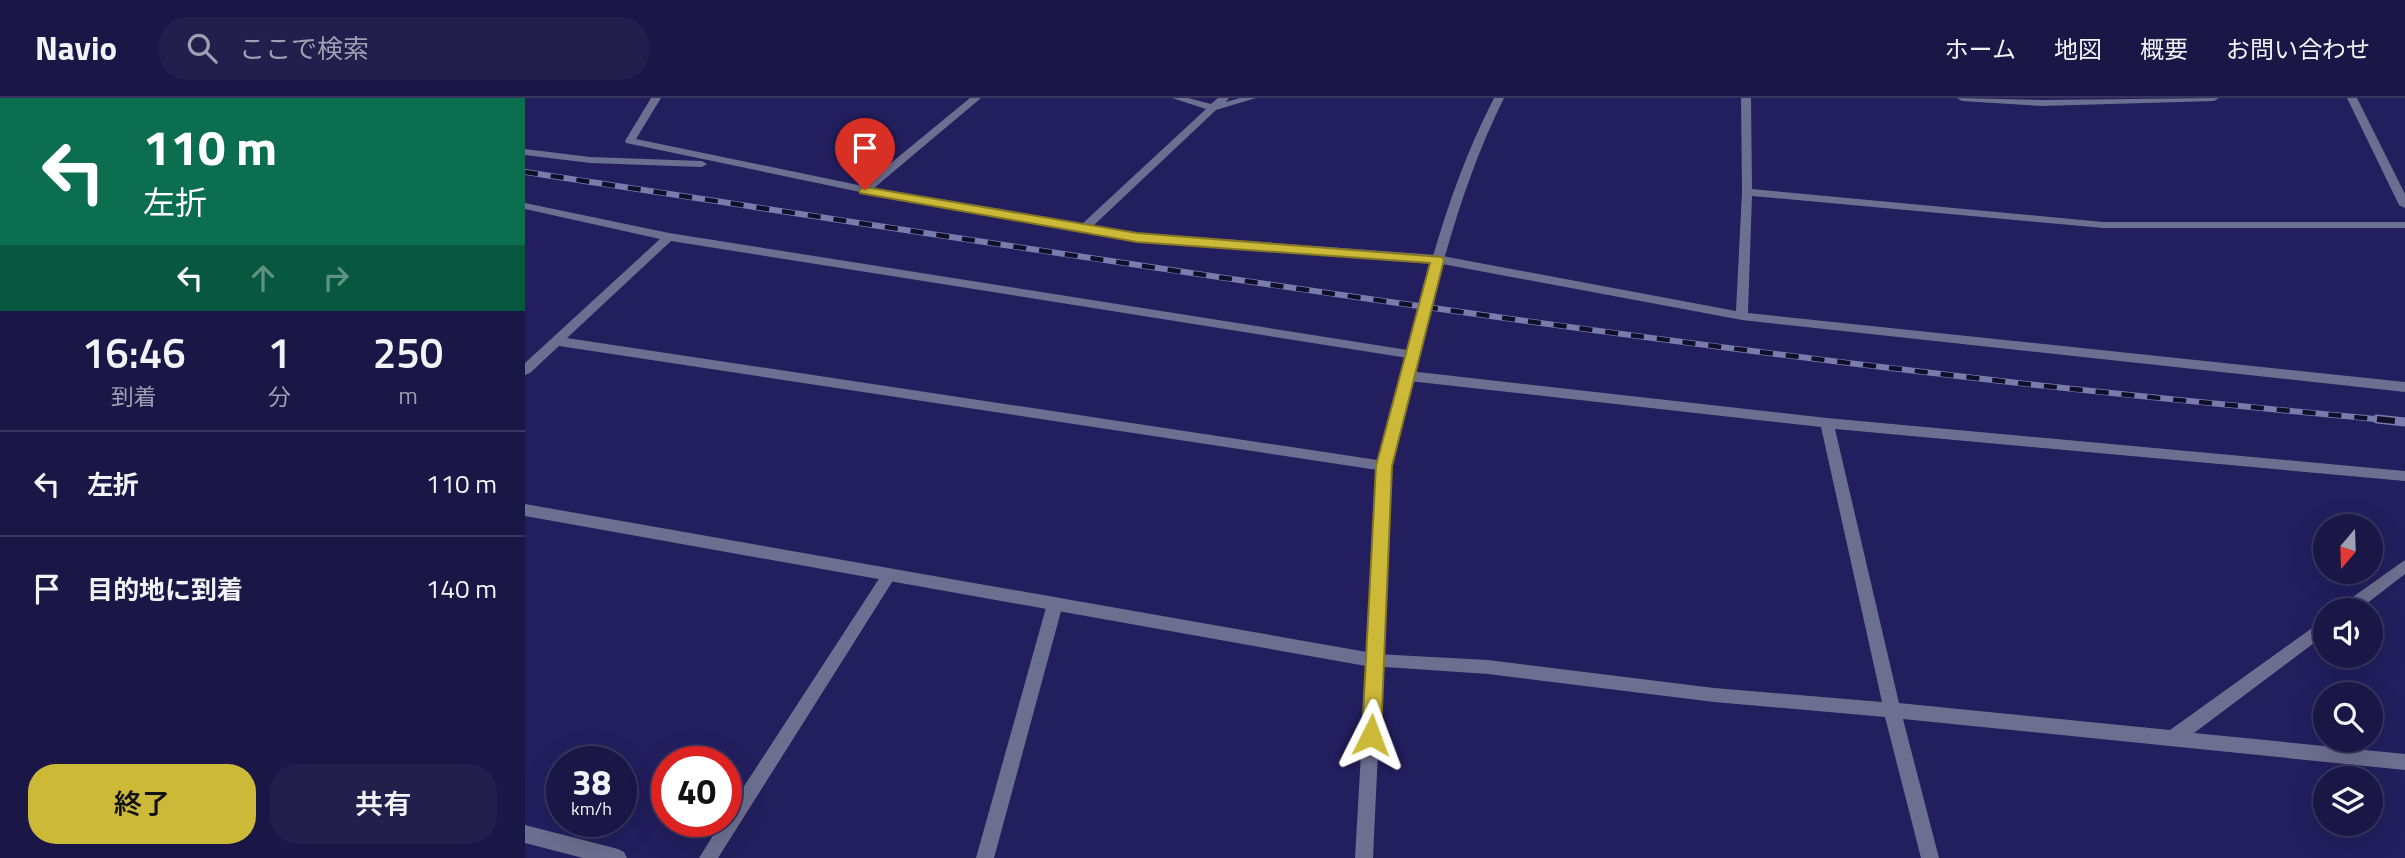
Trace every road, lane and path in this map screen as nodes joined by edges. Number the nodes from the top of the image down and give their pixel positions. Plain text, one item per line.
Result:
1 (656, 98) edge
2 (976, 98) edge
3 (1177, 98) edge
4 (1224, 98) edge
5 (1251, 98) edge
6 (1499, 98) edge
7 (1746, 98) edge
8 (1962, 98) edge
9 (2214, 98) edge
10 (2351, 98) edge
11 (2139, 99) edge
12 (1214, 108) junction
13 (525, 152) edge
14 (738, 164) junction
15 (865, 190) junction
16 (1747, 192) junction
17 (2405, 205) edge
18 (525, 206) edge
19 (2405, 225) edge
20 (1085, 227) junction
21 (669, 237) junction
22 (1437, 260) junction
23 (1742, 316) junction
24 (556, 341) junction
25 (1414, 355) junction
26 (525, 370) edge
27 (1409, 376) junction
28 (2405, 387) edge
29 (1827, 423) junction
30 (1384, 466) junction
31 (2405, 476) edge
32 (525, 510) edge
33 (2405, 566) edge
34 (889, 575) junction
35 (2362, 598) edge
36 (1055, 604) junction
37 (2313, 635) edge
38 (1375, 661) junction
39 (1892, 710) junction
40 (2172, 739) junction
41 (2405, 762) edge
42 (525, 834) edge
43 (618, 858) edge
44 (708, 858) edge
45 (985, 858) edge
46 (1364, 858) edge
47 (1930, 858) edge

1 - 14 street
2 - 15 street
3 - 12 street
4 - 12 street
5 - 12 street
6 - 22 street
7 - 16 street
8 - 11 street
9 - 11 street
10 - 17 street
12 - 20 street
13 - 14 street
14 - 15 street
15 - 20 street
16 - 19 street
16 - 23 street
18 - 21 street
20 - 22 street
21 - 24 street
21 - 25 street
22 - 23 street
22 - 25 street, bridge
23 - 28 street
24 - 26 street
24 - 30 street
25 - 27 street
27 - 29 street
27 - 30 street
29 - 31 street
29 - 39 street
30 - 38 street
32 - 34 street
33 - 35 street
34 - 36 street
34 - 44 street
36 - 38 street
36 - 45 street
37 - 40 street
38 - 39 street
38 - 46 street
39 - 40 street
39 - 47 street
40 - 41 street
42 - 43 street

